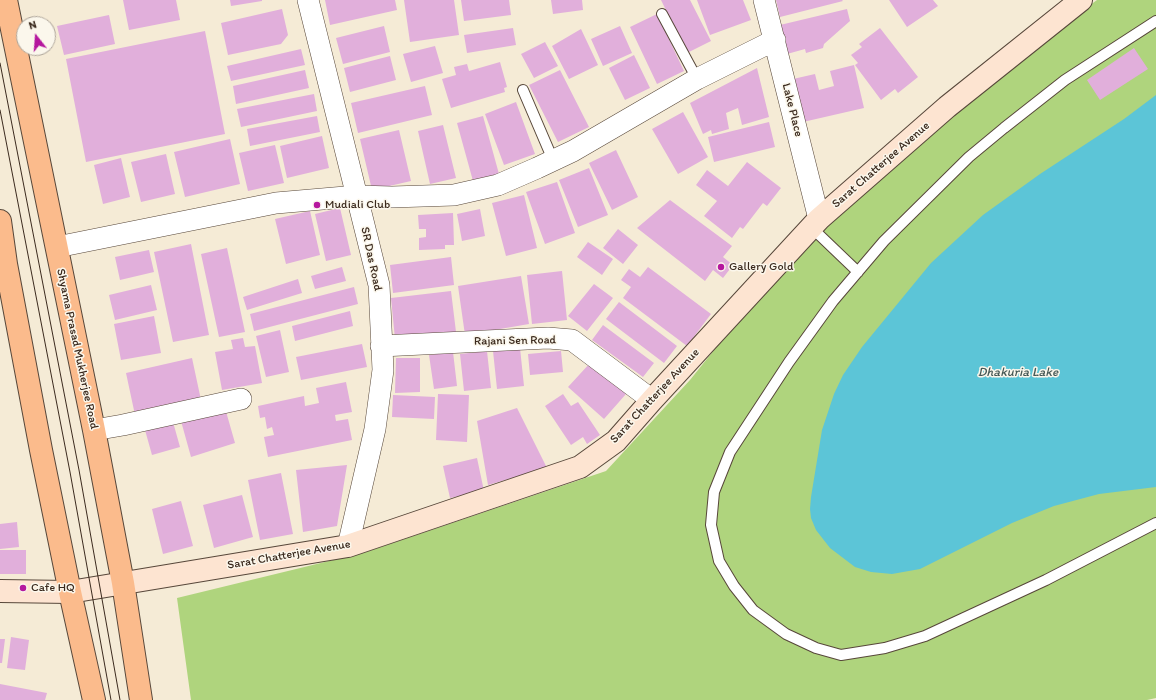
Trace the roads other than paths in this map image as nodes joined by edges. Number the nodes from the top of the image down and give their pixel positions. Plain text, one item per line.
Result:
1 (6, 0) edge
2 (308, 0) edge
3 (764, 0) edge
4 (1081, 0) edge
5 (662, 14) dead end
6 (1156, 21) edge
7 (775, 40) junction
8 (697, 79) junction
9 (522, 90) dead end
10 (553, 160) junction
11 (357, 196) junction
12 (0, 221) edge
13 (815, 223) junction
14 (56, 247) junction
15 (3, 264) edge
16 (858, 272) junction
17 (381, 346) junction
18 (241, 399) dead end
19 (652, 400) junction
20 (94, 430) junction
21 (1156, 523) edge
22 (348, 546) junction
23 (122, 583) junction
24 (0, 591) edge
25 (70, 592) junction
26 (94, 700) edge
27 (141, 700) edge

1 - 14 main road, Shyama Prasad Mukherjee Road
2 - 11 street, SR Das Road
3 - 7 street, Lake Place
4 - 13 street, Sarat Chatterjee Avenue
5 - 8 lane
6 - 16 lane
7 - 8 street
7 - 13 street, Lake Place
8 - 10 street
9 - 10 lane
10 - 11 street
11 - 14 street
11 - 17 street, SR Das Road
12 - 15 main road
13 - 16 lane
13 - 19 street, Sarat Chatterjee Avenue
14 - 20 main road, Shyama Prasad Mukherjee Road
15 - 25 main road
16 - 21 lane
17 - 19 street, Rajani Sen Road
17 - 22 street, SR Das Road
18 - 20 street
19 - 22 street, Sarat Chatterjee Avenue
20 - 23 main road, Shyama Prasad Mukherjee Road
22 - 23 street, Sarat Chatterjee Avenue
23 - 25 street, Sarat Chatterjee Avenue
23 - 27 main road, Shyama Prasad Mukherjee Road
24 - 25 street, Sarat Chatterjee Avenue
25 - 26 main road

